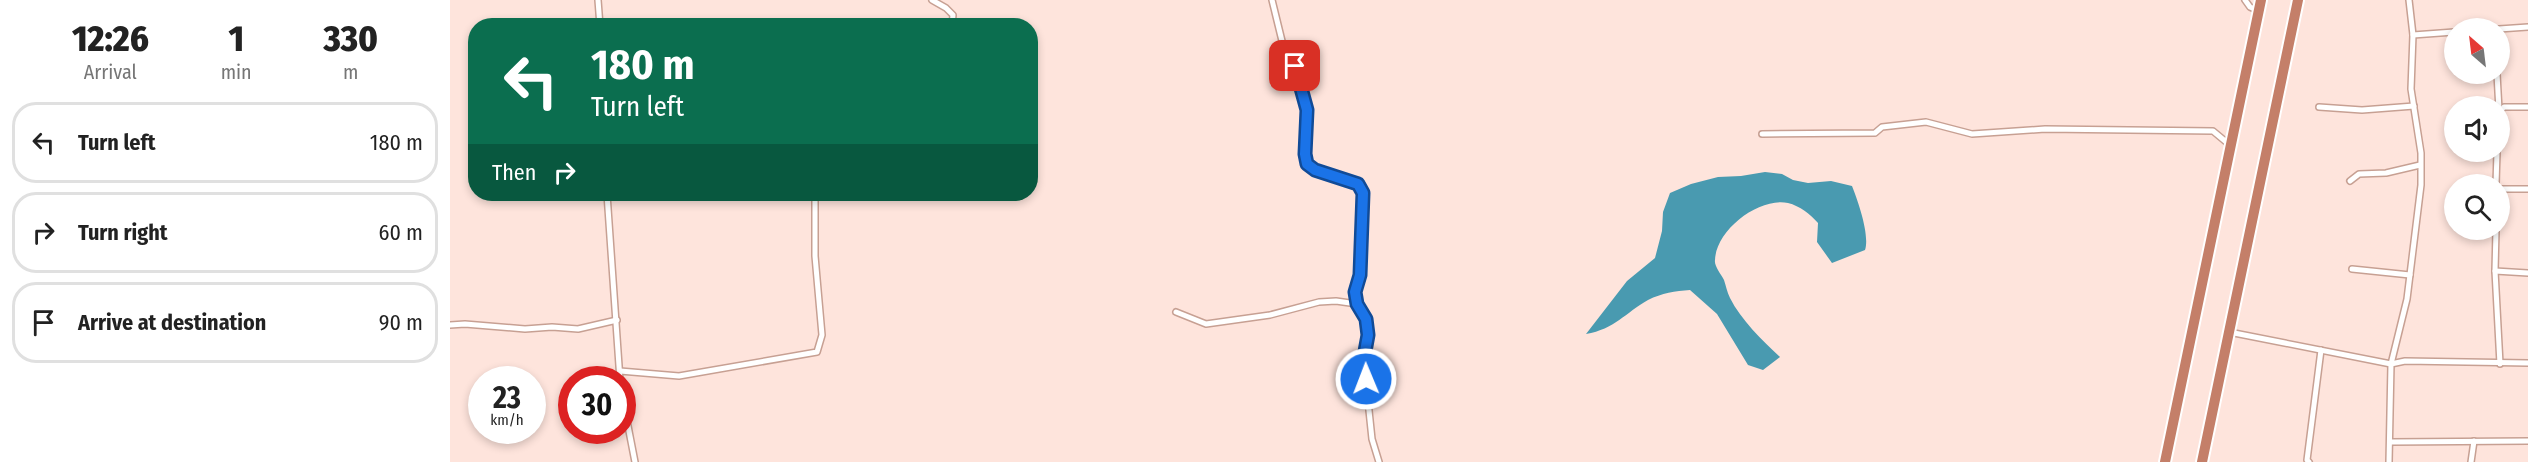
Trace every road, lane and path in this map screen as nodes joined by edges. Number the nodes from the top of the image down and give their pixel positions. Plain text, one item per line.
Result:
1 (598, 0) edge
2 (932, 0) edge
3 (1272, 0) edge
4 (2245, 0) edge
5 (2298, 0) edge
6 (2409, 0) edge
7 (2260, 5) edge
8 (599, 18) edge
9 (953, 18) edge
10 (2528, 27) edge
11 (2510, 28) edge
12 (2444, 33) edge
13 (2413, 35) junction
14 (2414, 106) junction
15 (2319, 107) dead end
16 (2510, 107) edge
17 (2528, 107) edge
18 (1761, 134) dead end
19 (2231, 146) junction
20 (2420, 165) junction
21 (2350, 181) dead end
22 (2510, 189) edge
23 (2528, 189) edge
24 (608, 201) edge
25 (815, 201) edge
26 (2496, 240) edge
27 (2352, 269) dead end
28 (2495, 271) junction
29 (2528, 273) edge
30 (2410, 275) junction
31 (1357, 304) junction
32 (1176, 312) dead end
33 (617, 320) junction
34 (450, 325) edge
35 (2229, 332) junction
36 (2321, 350) junction
37 (2528, 363) edge
38 (2391, 364) junction
39 (2500, 364) junction
40 (620, 366) edge
41 (636, 372) edge
42 (2391, 441) junction
43 (2474, 441) junction
44 (2528, 441) edge
45 (632, 444) edge
46 (635, 462) edge
47 (1379, 462) edge
48 (2165, 462) edge
49 (2202, 462) edge
50 (2309, 462) edge
51 (2389, 462) edge
52 (2471, 462) edge

1 - 8 street
2 - 9 street
3 - 31 street
4 - 7 street
5 - 35 highway
6 - 13 street
7 - 19 highway
10 - 11 street
12 - 13 street
13 - 14 street
14 - 15 street
14 - 20 street
16 - 17 street
18 - 19 street
19 - 48 highway
20 - 21 street
20 - 30 street
22 - 23 street
24 - 33 street
25 - 41 street
26 - 28 street
27 - 30 street
28 - 29 street
28 - 39 street
30 - 38 street
31 - 32 street
31 - 47 street
33 - 34 street
33 - 40 street
35 - 36 street
35 - 49 highway
36 - 38 street
36 - 50 street
37 - 39 street
38 - 39 street
38 - 42 street
42 - 43 street
42 - 51 street
43 - 44 street
43 - 52 street
45 - 46 street

